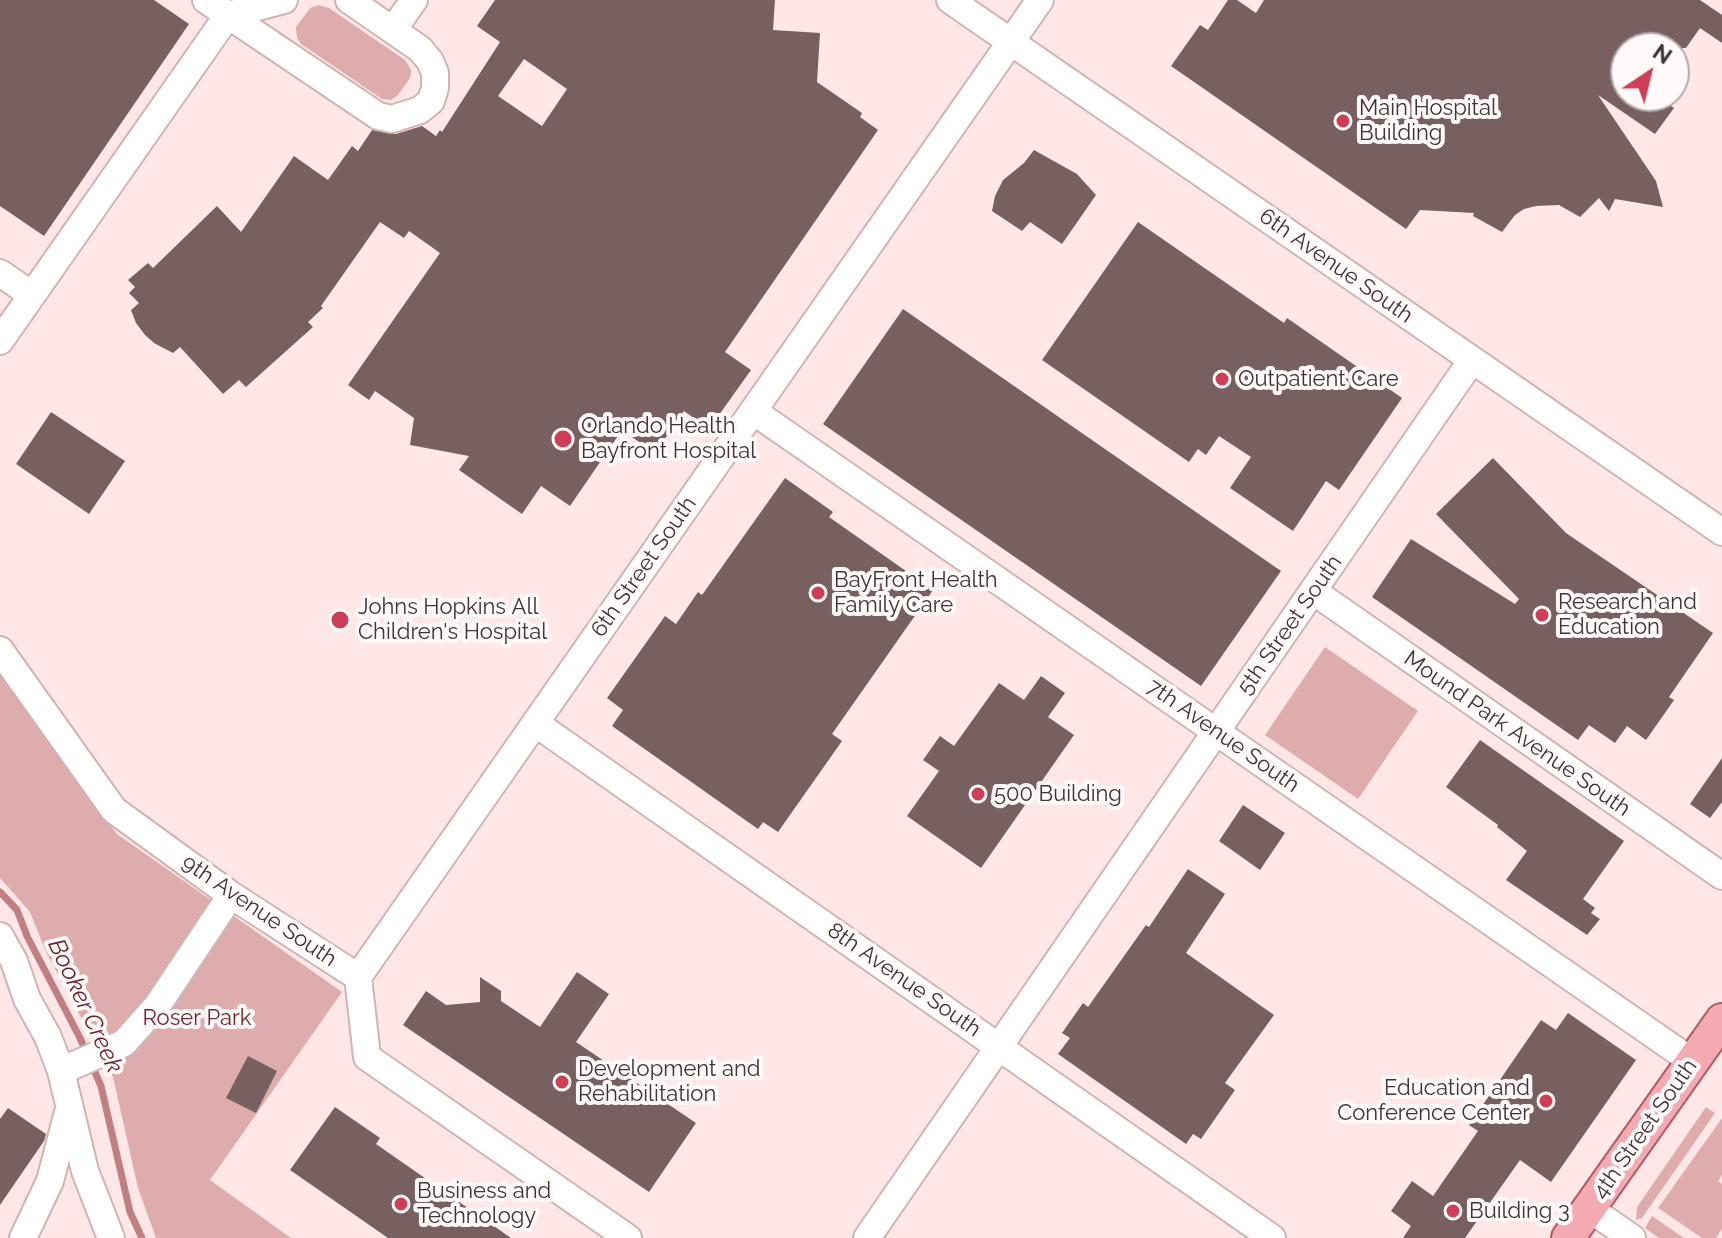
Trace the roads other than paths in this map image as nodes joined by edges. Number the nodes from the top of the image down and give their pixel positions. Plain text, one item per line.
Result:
1 (284, 0) edge
2 (414, 0) edge
3 (950, 0) edge
4 (1040, 0) edge
5 (359, 3) edge
6 (217, 7) edge
7 (393, 30) junction
8 (1011, 42) junction
9 (0, 273) edge
10 (32, 295) junction
11 (0, 341) edge
12 (1472, 360) junction
13 (753, 411) junction
14 (1722, 532) edge
15 (1313, 591) junction
16 (0, 650) edge
17 (535, 723) junction
18 (1217, 731) junction
19 (1722, 876) edge
20 (231, 895) junction
21 (0, 936) edge
22 (358, 977) junction
23 (1722, 1020) edge
24 (999, 1047) junction
25 (1693, 1062) junction
26 (71, 1066) junction
27 (69, 1104) junction
28 (1590, 1209) junction
29 (879, 1234) edge
30 (23, 1238) edge
31 (111, 1238) edge
32 (628, 1238) edge
33 (1272, 1238) edge
34 (1568, 1238) edge
35 (1632, 1238) edge

1 - 6 street
2 - 7 street
3 - 8 street, 6th Avenue South
4 - 8 street, 6th Street South
5 - 7 street
6 - 7 street
6 - 10 street
8 - 12 street, 6th Avenue South
8 - 13 street, 6th Street South
9 - 10 street
10 - 11 street
12 - 14 street, 6th Avenue South
12 - 15 street, 5th Street South
13 - 17 street, 6th Street South
13 - 18 street, 7th Avenue South
15 - 18 street, 5th Street South
15 - 19 street, Mound Park Avenue South
16 - 20 street, 9th Avenue South
17 - 22 street, 6th Street South
17 - 24 street, 8th Avenue South
18 - 24 street, 5th Street South
18 - 25 street, 7th Avenue South
20 - 22 street, 9th Avenue South
20 - 26 street
21 - 26 street
22 - 32 street, 9th Avenue South
23 - 25 main road, 4th Street South
24 - 29 street, 5th Street South
24 - 33 street, 8th Avenue South
25 - 28 main road, 4th Street South
26 - 27 street
27 - 30 street
27 - 31 street
28 - 34 main road, 4th Street South
28 - 35 street

